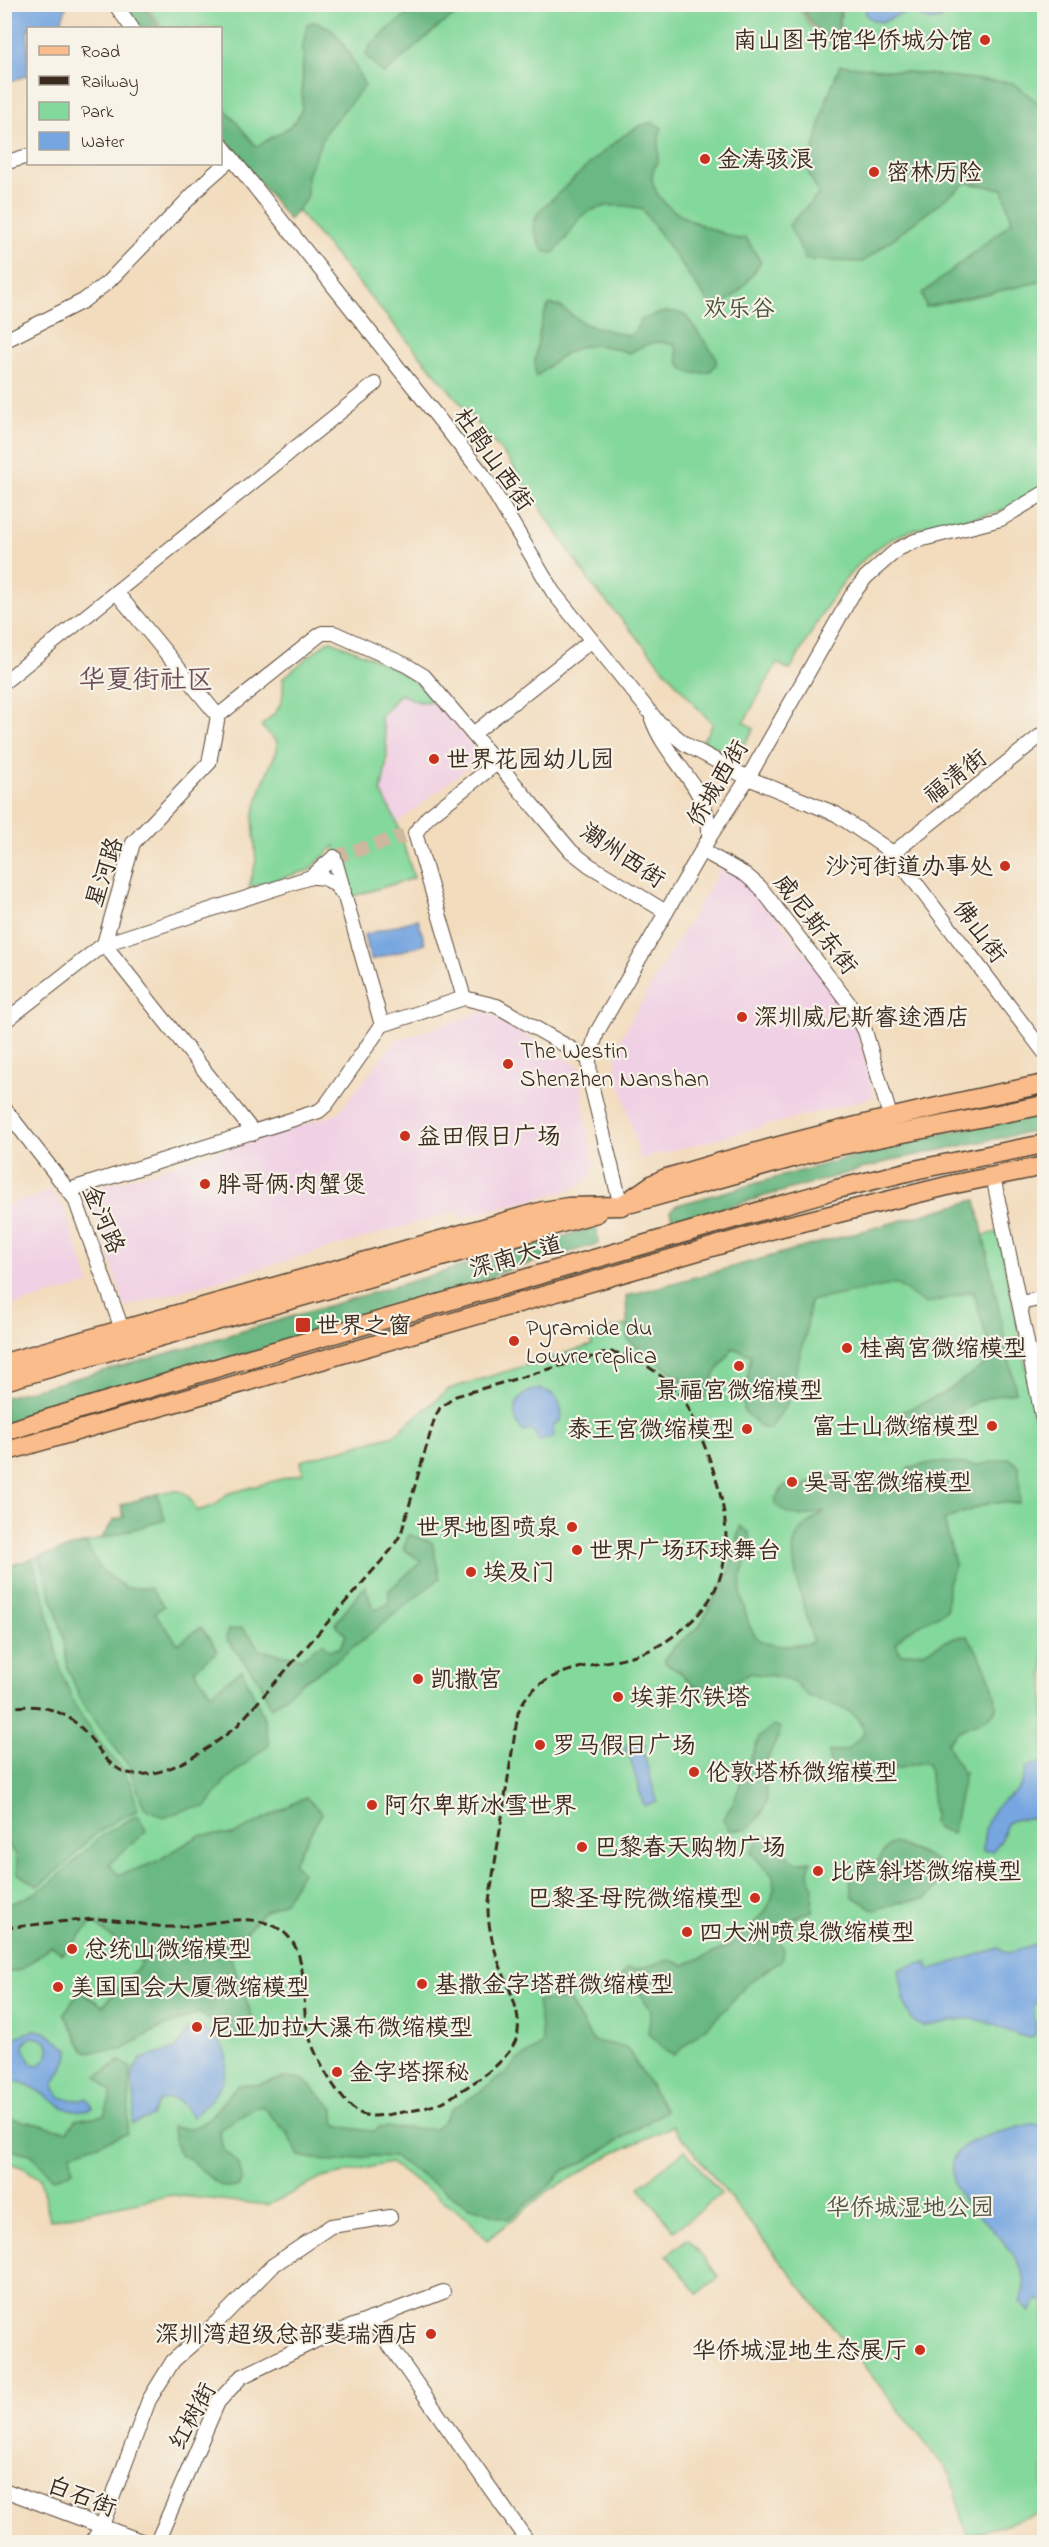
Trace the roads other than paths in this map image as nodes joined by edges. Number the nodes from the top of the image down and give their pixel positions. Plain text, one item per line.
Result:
1 (115, 4) edge
2 (131, 27) edge
3 (222, 146) edge
4 (27, 156) edge
5 (232, 158) junction
6 (4, 163) edge
7 (4, 341) edge
8 (375, 384) dead end
9 (1044, 494) edge
10 (116, 592) junction
11 (591, 641) junction
12 (4, 682) edge
13 (648, 712) junction
14 (218, 716) junction
15 (1044, 733) edge
16 (473, 734) junction
17 (497, 763) junction
18 (748, 778) junction
19 (709, 838) junction
20 (702, 851) junction
21 (892, 853) junction
22 (310, 877) junction
23 (345, 897) junction
24 (666, 912) junction
25 (104, 944) junction
26 (464, 998) junction
27 (4, 1022) edge
28 (382, 1024) junction
29 (1044, 1052) edge
30 (589, 1059) junction
31 (1044, 1084) edge
32 (1044, 1105) edge
33 (4, 1108) edge
34 (890, 1116) junction
35 (912, 1130) junction
36 (830, 1131) junction
37 (254, 1132) junction
38 (1044, 1144) edge
39 (1044, 1167) edge
40 (993, 1176) junction
41 (955, 1184) junction
42 (837, 1189) junction
43 (69, 1190) junction
44 (621, 1206) junction
45 (668, 1238) junction
46 (393, 1254) junction
47 (621, 1272) junction
48 (297, 1296) junction
49 (1044, 1298) edge
50 (1020, 1303) junction
51 (219, 1319) junction
52 (123, 1329) junction
53 (4, 1363) edge
54 (46, 1368) junction
55 (276, 1373) junction
56 (4, 1376) edge
57 (4, 1381) edge
58 (172, 1381) junction
59 (1044, 1425) edge
60 (4, 1432) edge
61 (4, 1452) edge
62 (390, 2217) dead end
63 (443, 2292) dead end
64 (372, 2319) junction
65 (4, 2490) edge
66 (101, 2528) junction
67 (92, 2542) edge
68 (144, 2542) edge
69 (157, 2542) edge
70 (528, 2542) edge

1 - 2 street
3 - 5 street, 杜鹃山西街
4 - 6 street
5 - 7 street
5 - 11 street, 杜鹃山西街
8 - 10 street
9 - 18 street, 侨城西街
10 - 12 street
10 - 14 street
11 - 13 street, 杜鹃山西街
11 - 16 street
13 - 18 street, 杜鹃山西街
13 - 19 street
14 - 16 street, 潮州西街
14 - 25 street, 星河路
15 - 21 street, 福清街
16 - 17 street, 潮州西街
17 - 24 street, 潮州西街
17 - 26 street
18 - 19 street, 侨城西街
18 - 21 street, 佛山街
19 - 20 street, 侨城西街
20 - 24 street, 侨城西街
20 - 34 street, 威尼斯东街
21 - 29 street, 佛山街
22 - 23 street
22 - 23 street
22 - 25 street
23 - 28 street
24 - 30 street, 侨城西街
25 - 27 street, 星河路
25 - 37 street
26 - 28 street
26 - 30 street
28 - 37 street
30 - 44 street, 侨城西街
31 - 34 main road
32 - 35 main road, 深南大道
33 - 43 street, 金河路
34 - 36 main road
35 - 36 main road
35 - 44 main road, 深南大道
36 - 44 main road
37 - 43 street
38 - 42 main road, 深南大道
39 - 40 main road
40 - 41 main road
40 - 50 street
41 - 42 main road
41 - 47 main road
42 - 45 main road, 深南大道
43 - 52 street, 金河路
44 - 46 main road
44 - 48 main road, 深南大道
45 - 47 main road
45 - 58 main road, 深南大道
46 - 48 main road
46 - 52 main road
47 - 55 main road
48 - 51 main road, 深南大道
49 - 50 street
50 - 59 street
51 - 52 main road
51 - 54 main road, 深南大道
52 - 53 main road
54 - 56 main road
54 - 57 main road, 深南大道
55 - 58 main road
55 - 61 main road
58 - 60 main road, 深南大道
62 - 66 street
63 - 64 street, 红树街
64 - 69 street, 红树街
64 - 70 street
65 - 66 street, 白石街
66 - 67 street
66 - 68 street, 白石街

